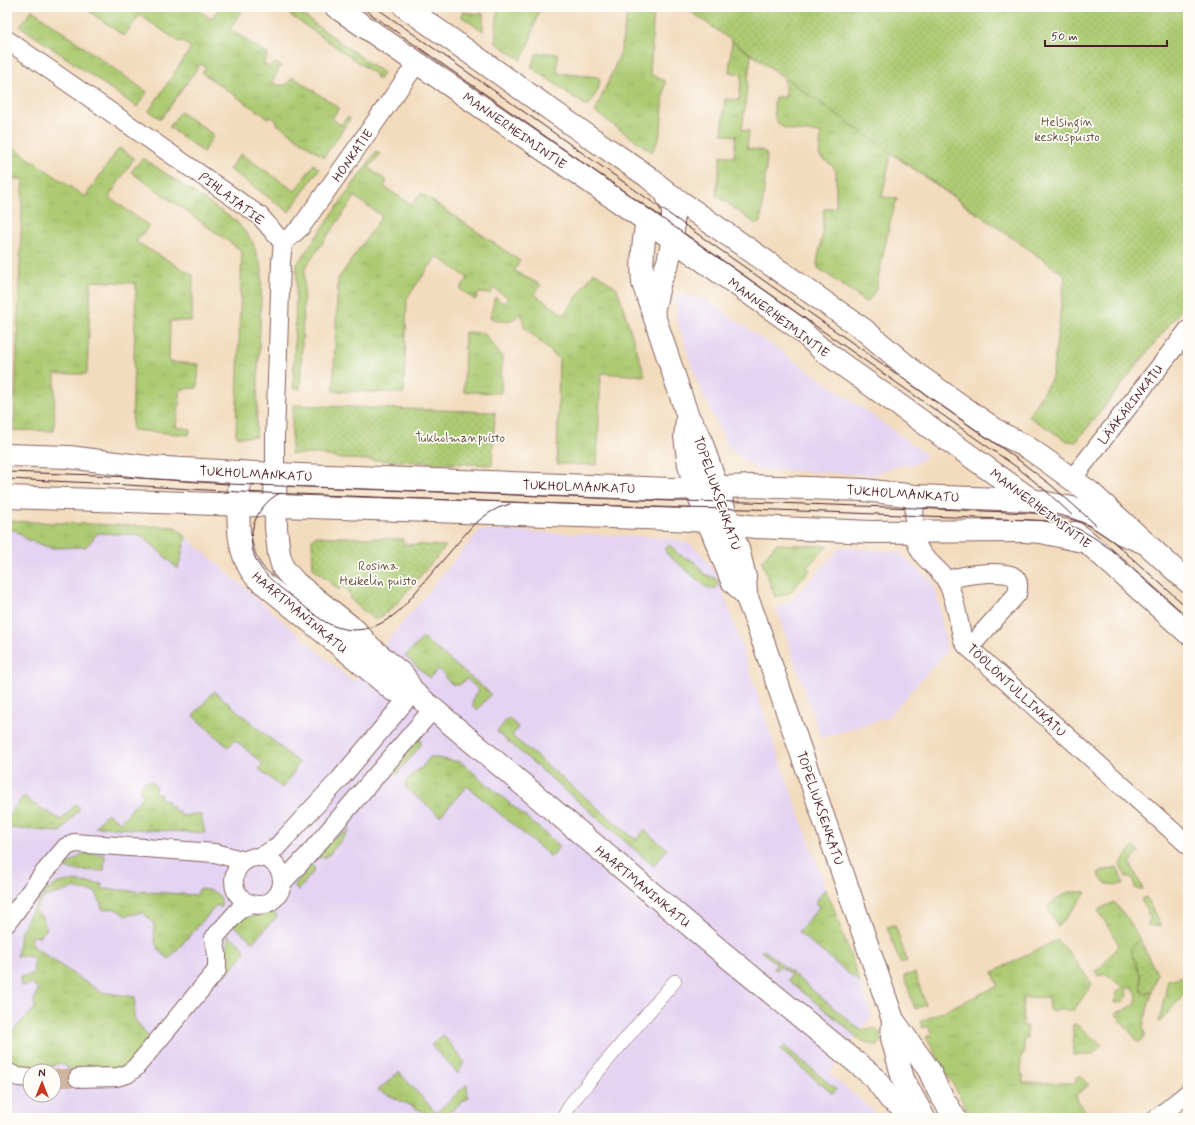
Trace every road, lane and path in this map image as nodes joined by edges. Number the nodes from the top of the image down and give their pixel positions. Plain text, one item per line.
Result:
1 (336, 7) edge
2 (405, 7) edge
3 (7, 40) edge
4 (417, 63) junction
5 (665, 191) junction
6 (647, 221) junction
7 (673, 239) junction
8 (283, 243) junction
9 (653, 312) junction
10 (1188, 330) edge
11 (7, 455) edge
12 (240, 472) junction
13 (275, 474) junction
14 (1072, 479) junction
15 (706, 488) junction
16 (7, 496) edge
17 (915, 496) junction
18 (1032, 500) junction
19 (239, 505) junction
20 (276, 506) junction
21 (708, 521) junction
22 (729, 524) junction
23 (914, 533) junction
24 (1087, 542) junction
25 (1143, 542) junction
26 (946, 581) junction
27 (1188, 582) edge
28 (746, 595) junction
29 (1188, 633) edge
30 (969, 648) junction
31 (413, 692) junction
32 (433, 709) junction
33 (1188, 845) edge
34 (253, 859) junction
35 (282, 883) junction
36 (250, 904) junction
37 (7, 924) edge
38 (674, 981) dead end
39 (893, 1020) junction
40 (7, 1072) edge
41 (22, 1077) edge
42 (874, 1077) junction
43 (78, 1078) tunnel mouth
44 (903, 1079) junction
45 (938, 1090) junction
46 (1188, 1093) edge
47 (564, 1116) dead end
48 (919, 1118) edge
49 (924, 1118) edge
50 (955, 1118) edge
51 (1156, 1118) edge

1 - 4 main road, MANNERHEIMINTIE
2 - 5 main road
3 - 8 street, PIHLAJATIE
4 - 6 main road, MANNERHEIMINTIE
4 - 8 street, HONKATIE
5 - 7 main road, TOPELIUKSENKATU
5 - 14 main road
6 - 7 main road, MANNERHEIMINTIE
6 - 9 main road, TOPELIUKSENKATU
7 - 9 main road, TOPELIUKSENKATU
7 - 18 main road, MANNERHEIMINTIE
8 - 13 street
9 - 15 main road, TOPELIUKSENKATU
10 - 14 street, LÄÄKÄRINKATU
11 - 12 main road, TUKHOLMANKATU
12 - 13 main road, TUKHOLMANKATU
12 - 19 main road, HAARTMANINKATU
13 - 15 main road, TUKHOLMANKATU
13 - 20 main road, HAARTMANINKATU
14 - 25 main road
15 - 17 main road, TUKHOLMANKATU
15 - 21 main road, TOPELIUKSENKATU
15 - 22 main road, TOPELIUKSENKATU
16 - 19 main road
17 - 18 main road, TUKHOLMANKATU
17 - 23 street, TÖÖLÖNTULLINKATU
18 - 24 main road, MANNERHEIMINTIE
18 - 25 main road, TUKHOLMANKATU
19 - 20 main road
19 - 31 main road, HAARTMANINKATU
20 - 21 main road
20 - 31 main road, HAARTMANINKATU
21 - 22 main road
21 - 28 main road, TOPELIUKSENKATU
22 - 23 main road
22 - 28 main road, TOPELIUKSENKATU
23 - 24 main road
23 - 26 street, TÖÖLÖNTULLINKATU
24 - 29 main road, MANNERHEIMINTIE
25 - 27 main road
26 - 30 street, TÖÖLÖNTULLINKATU
26 - 30 street
28 - 39 main road, TOPELIUKSENKATU
30 - 33 street, TÖÖLÖNTULLINKATU
31 - 32 main road, HAARTMANINKATU
31 - 34 street
32 - 35 street
32 - 42 main road, HAARTMANINKATU
34 - 35 street
34 - 36 street
34 - 37 street
35 - 36 street
36 - 43 street
38 - 47 street
39 - 44 main road, TOPELIUKSENKATU
39 - 45 main road, TOPELIUKSENKATU
40 - 41 street
42 - 44 main road
42 - 48 main road, HAARTMANINKATU
44 - 45 main road
44 - 49 main road, TOPELIUKSENKATU
45 - 50 main road, TOPELIUKSENKATU
46 - 51 street

